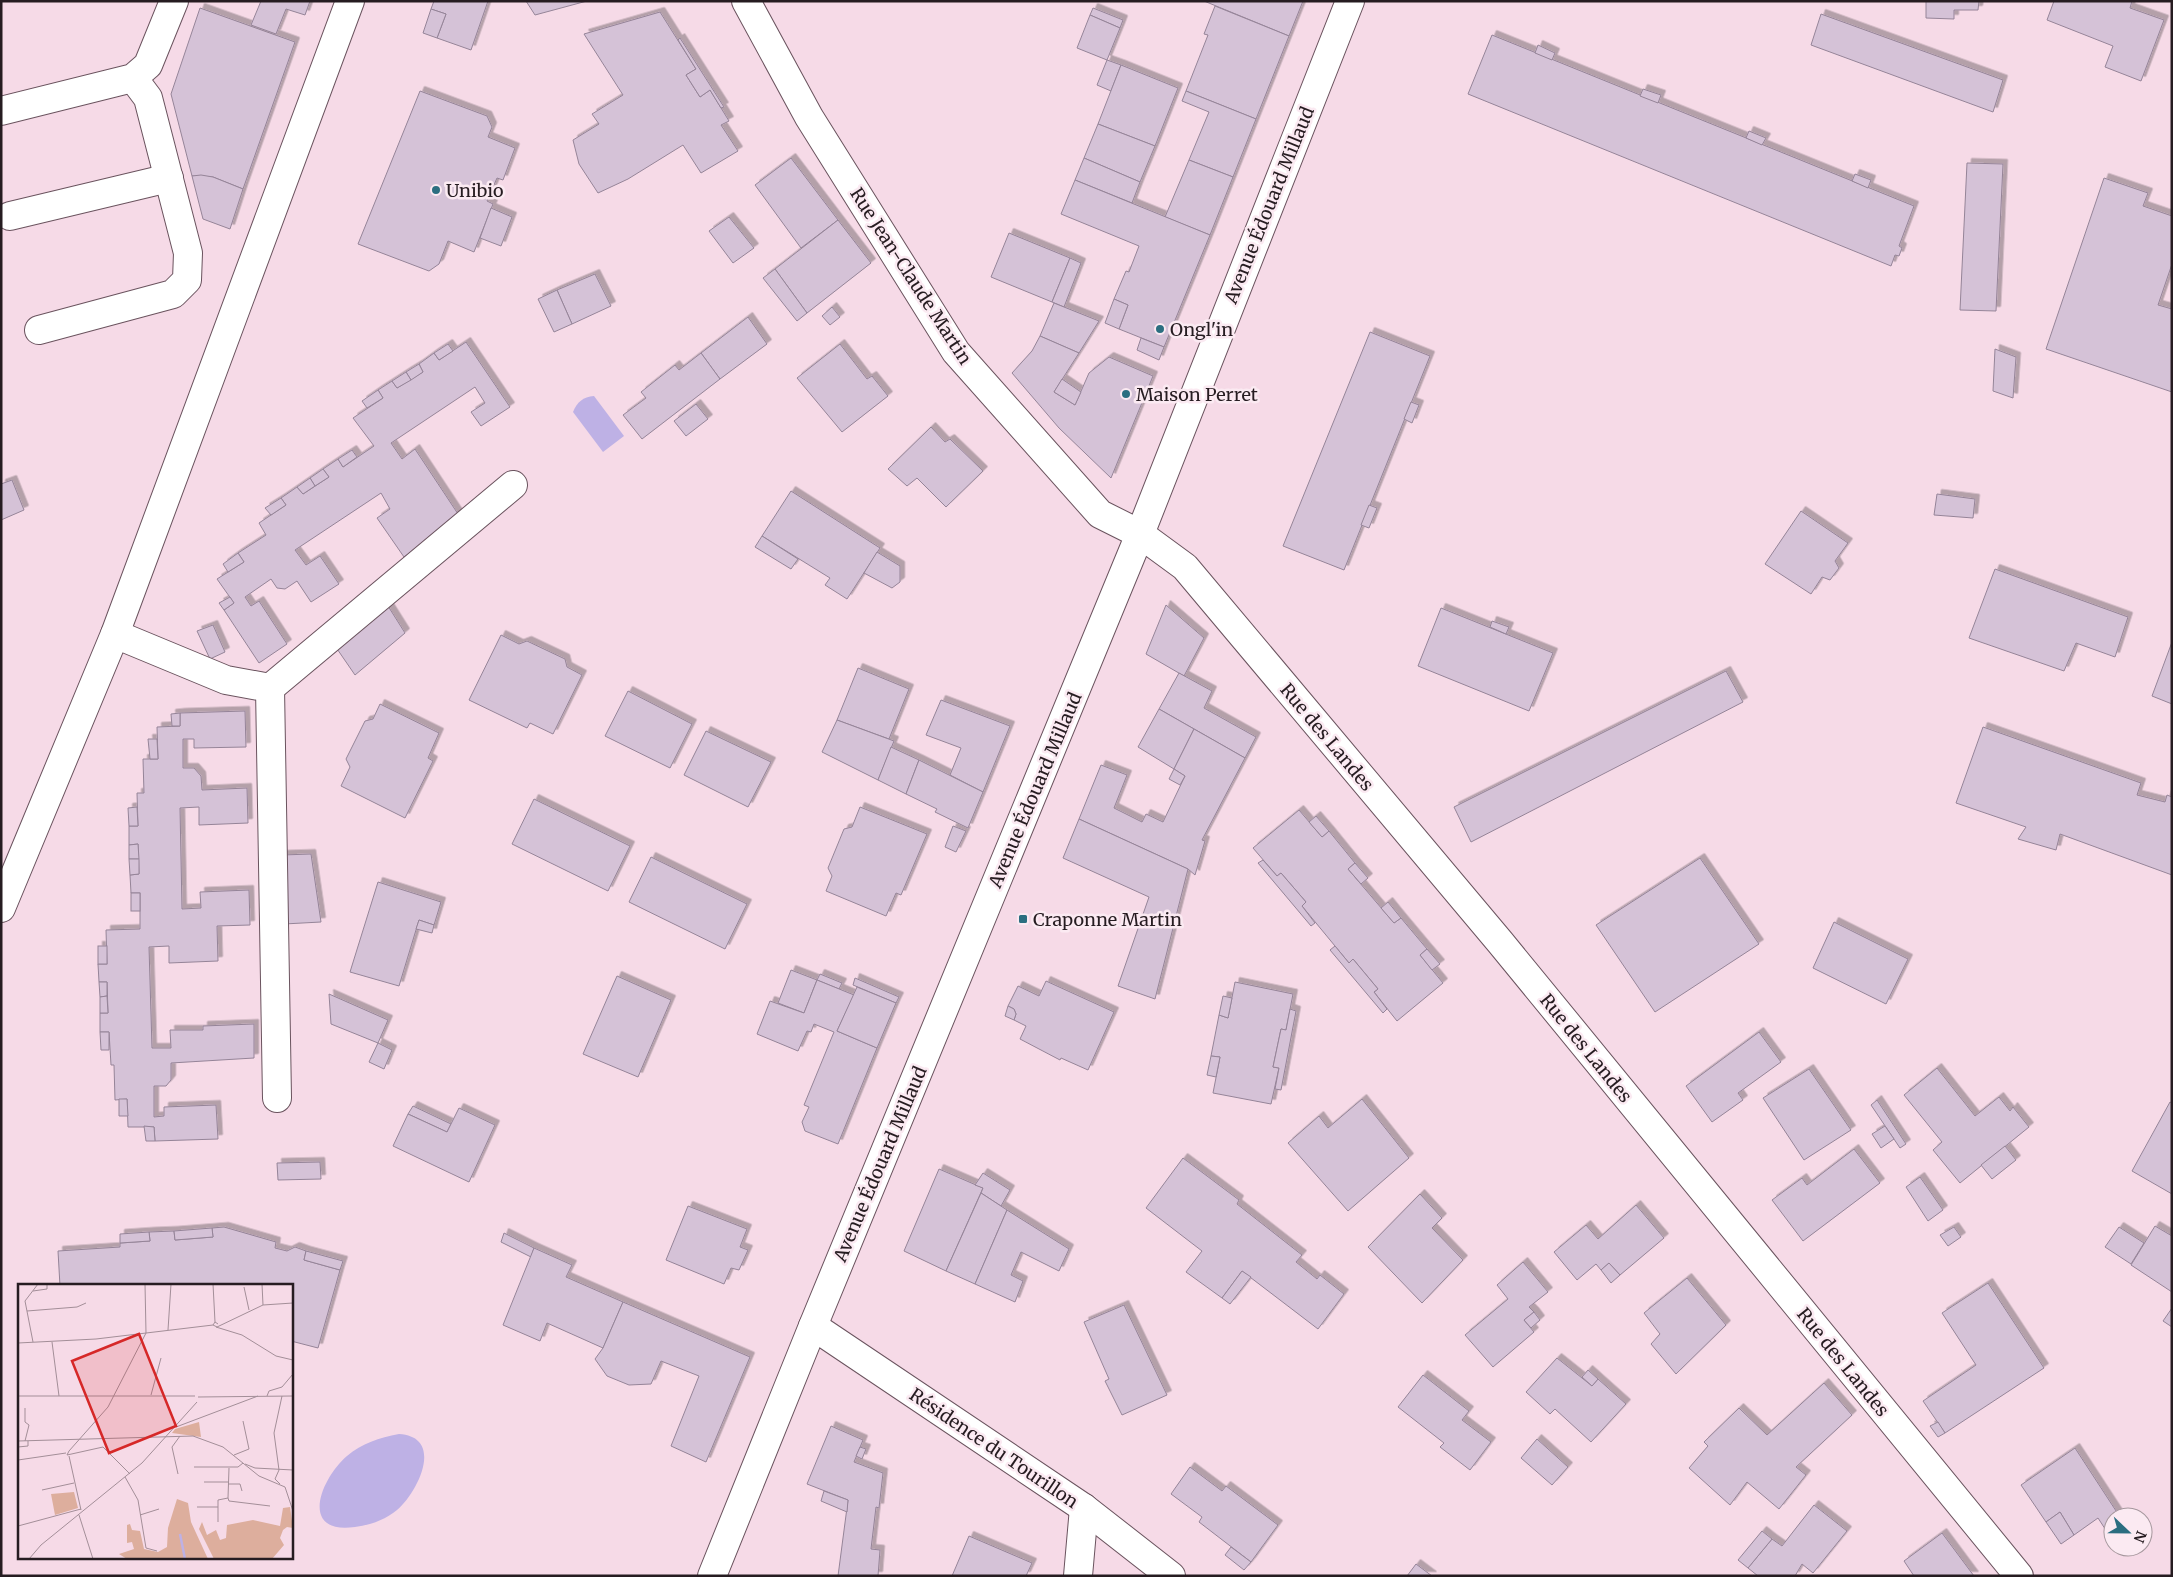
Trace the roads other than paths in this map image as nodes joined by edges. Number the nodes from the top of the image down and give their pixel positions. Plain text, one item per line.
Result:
1 (174, 1) edge
2 (350, 1) edge
3 (746, 1) edge
4 (1350, 1) edge
5 (133, 78) junction
6 (1, 111) edge
7 (169, 178) junction
8 (10, 216) dead end
9 (39, 330) dead end
10 (514, 485) dead end
11 (1140, 534) junction
12 (115, 634) junction
13 (270, 688) junction
14 (1, 908) edge
15 (277, 1098) dead end
16 (813, 1326) junction
17 (1084, 1508) junction
18 (712, 1576) edge
19 (1078, 1576) edge
20 (1171, 1576) edge
21 (2019, 1576) edge

1 - 5 street
2 - 12 street
3 - 11 street, Rue Jean-Claude Martin
4 - 11 street, Avenue Édouard Millaud
5 - 6 street
5 - 7 street
7 - 8 street
7 - 9 street
10 - 13 street
11 - 16 street, Avenue Édouard Millaud
11 - 21 street, Rue des Landes
12 - 13 street
12 - 14 street
13 - 15 street
16 - 17 street, Résidence du Tourillon
16 - 18 street, Avenue Édouard Millaud
17 - 19 street
17 - 20 street, Résidence du Tourillon

